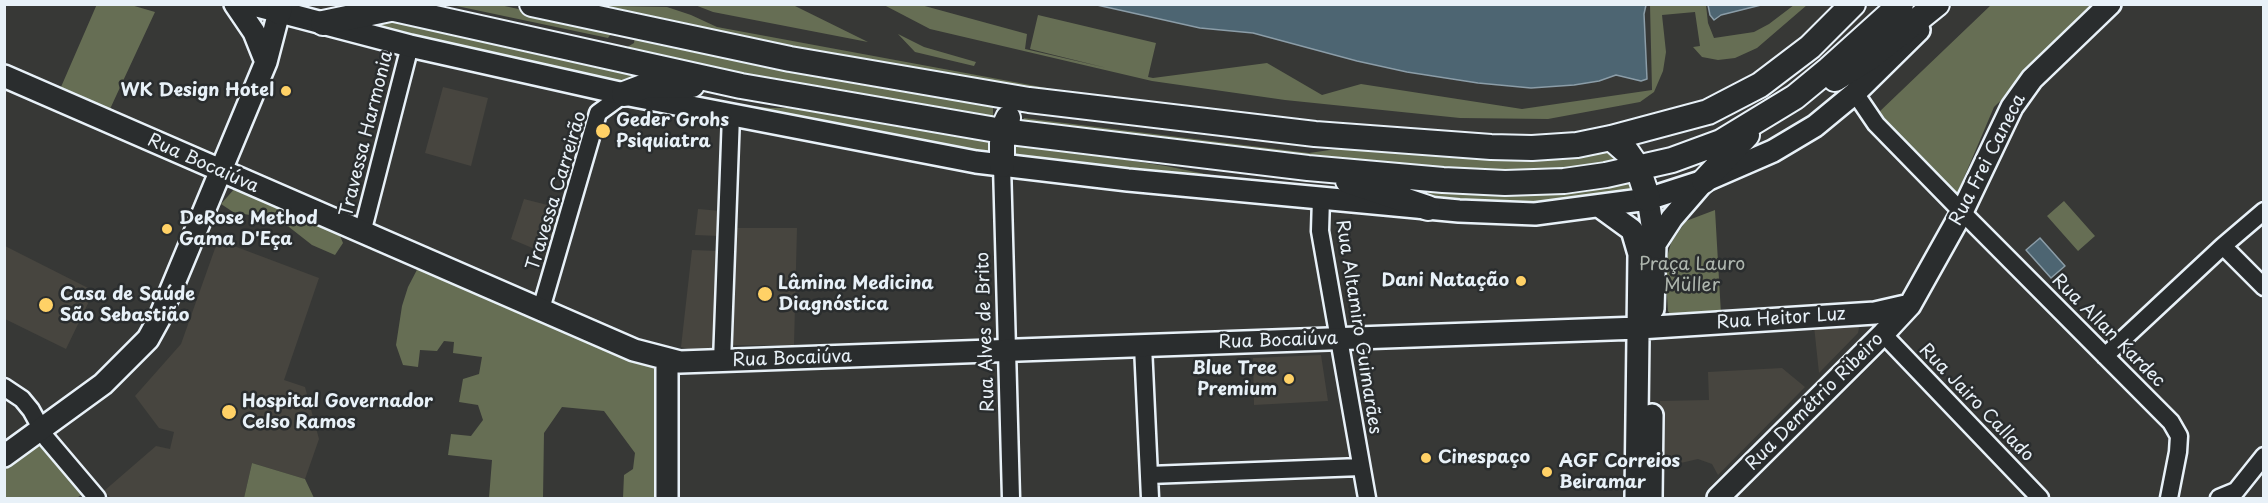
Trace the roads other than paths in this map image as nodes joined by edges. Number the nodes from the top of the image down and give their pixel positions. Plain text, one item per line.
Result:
1 (235, 4) edge
2 (250, 4) edge
3 (532, 4) edge
4 (1853, 4) edge
5 (1937, 4) edge
6 (1945, 4) edge
7 (2110, 4) edge
8 (381, 7) edge
9 (1894, 10) edge
10 (278, 17) edge
11 (323, 23) junction
12 (625, 24) junction
13 (410, 46) junction
14 (585, 52) junction
15 (266, 62) junction
16 (4, 76) edge
17 (741, 86) junction
18 (1855, 93) junction
19 (624, 94) junction
20 (1795, 97) junction
21 (1029, 100) junction
22 (731, 115) junction
23 (1764, 116) junction
24 (1002, 131) junction
25 (1611, 138) junction
26 (1002, 165) junction
27 (1308, 168) junction
28 (1638, 168) junction
29 (221, 171) junction
30 (1704, 181) junction
31 (1322, 198) junction
32 (1648, 199) junction
33 (1599, 206) junction
34 (1428, 208) junction
35 (2264, 211) edge
36 (1962, 212) junction
37 (362, 233) junction
38 (1655, 244) junction
39 (2223, 246) junction
40 (2264, 286) edge
41 (1910, 304) junction
42 (541, 309) junction
43 (1646, 328) junction
44 (1883, 334) junction
45 (1340, 339) junction
46 (1143, 346) junction
47 (1006, 351) junction
48 (2106, 356) junction
49 (667, 360) junction
50 (722, 362) junction
51 (4, 387) edge
52 (41, 429) junction
53 (4, 456) edge
54 (2264, 456) edge
55 (1361, 467) junction
56 (1149, 475) junction
57 (97, 498) edge
58 (667, 498) edge
59 (1011, 498) edge
60 (1150, 498) edge
61 (1367, 498) edge
62 (1636, 498) edge
63 (1652, 498) edge
64 (1718, 498) edge
65 (2040, 498) edge
66 (2169, 498) edge
67 (2219, 498) edge

1 - 15 main road
2 - 10 main road
3 - 12 highway
4 - 25 highway
5 - 20 highway
6 - 18 main road
7 - 36 main road, Rua Frei Caneca
8 - 11 highway
8 - 14 highway
9 - 20 highway
10 - 11 main road
10 - 15 main road
11 - 13 main road
12 - 14 highway
12 - 21 highway
13 - 19 main road
13 - 37 street, Travessa Harmonia
14 - 17 highway
15 - 29 main road
16 - 29 main road, Rua Bocaiúva
17 - 19 highway
17 - 24 highway
18 - 30 main road
18 - 36 street, Rua Allan Kardec
19 - 22 main road
19 - 42 street, Travessa Carreirão
20 - 23 highway
21 - 24 highway
21 - 25 highway
22 - 26 main road
22 - 50 street
23 - 28 highway
23 - 30 highway
24 - 26 highway
24 - 27 highway
25 - 28 highway
26 - 31 main road
26 - 47 street, Rua Alves de Brito
27 - 28 highway
27 - 34 highway
28 - 32 highway
29 - 37 main road, Rua Bocaiúva
29 - 52 main road
30 - 32 main road
30 - 38 main road
31 - 34 main road
31 - 45 street, Rua Altamiro Guimarães
32 - 33 main road
32 - 38 main road
33 - 34 main road
33 - 43 main road
35 - 39 street
36 - 41 main road, Rua Frei Caneca
36 - 48 street, Rua Allan Kardec
37 - 42 main road, Rua Bocaiúva
38 - 43 main road
39 - 40 street
39 - 48 street
41 - 43 main road, Rua Heitor Luz
41 - 44 main road, Rua Demétrio Ribeiro
42 - 49 main road, Rua Bocaiúva
43 - 45 main road, Rua Bocaiúva
43 - 62 main road
43 - 63 main road
44 - 64 main road, Rua Demétrio Ribeiro
44 - 65 street, Rua Jairo Callado
45 - 46 main road, Rua Bocaiúva
45 - 55 street, Rua Altamiro Guimarães
46 - 47 main road, Rua Bocaiúva
46 - 56 street
47 - 50 main road, Rua Bocaiúva
47 - 59 street, Rua Alves de Brito
48 - 66 street, Rua Allan Kardec
49 - 50 main road, Rua Bocaiúva
49 - 58 main road
51 - 52 street
52 - 53 main road
52 - 57 street
54 - 67 street
55 - 56 street
55 - 61 street, Rua Altamiro Guimarães
56 - 60 street

